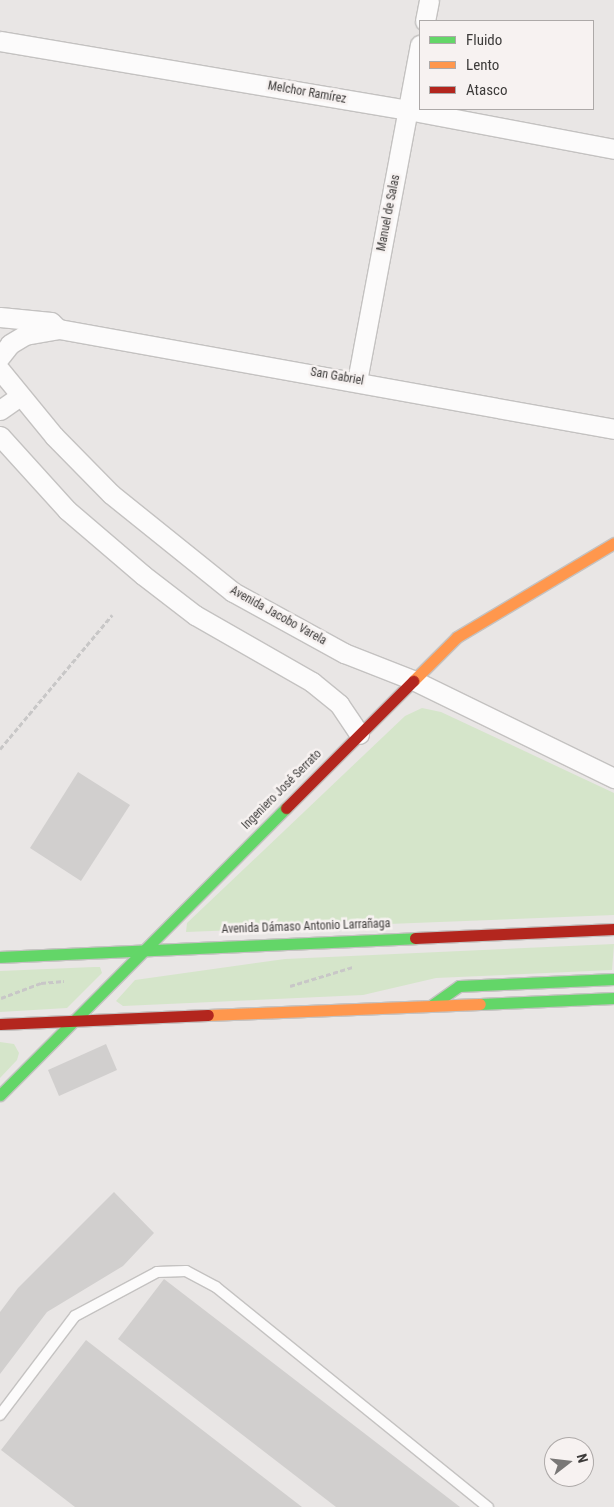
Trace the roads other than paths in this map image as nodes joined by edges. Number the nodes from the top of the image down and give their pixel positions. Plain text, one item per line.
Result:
1 (429, 0) edge
2 (425, 20) edge
3 (0, 41) edge
4 (419, 50) edge
5 (408, 110) junction
6 (614, 149) edge
7 (0, 316) edge
8 (59, 330) junction
9 (0, 357) edge
10 (0, 370) edge
11 (357, 381) junction
12 (20, 396) junction
13 (0, 410) edge
14 (614, 429) edge
15 (0, 436) edge
16 (614, 543) edge
17 (413, 680) junction
18 (358, 734) junction
19 (614, 778) edge
20 (614, 929) edge
21 (143, 948) junction
22 (0, 957) edge
23 (614, 979) edge
24 (614, 998) edge
25 (431, 1006) junction
26 (70, 1021) junction
27 (0, 1024) edge
28 (0, 1095) edge
29 (0, 1415) edge
30 (488, 1507) edge

1 - 2 street
3 - 5 street, Melchor Ramírez
4 - 5 street, Manuel de Salas
5 - 6 street, Melchor Ramírez
5 - 11 street, Manuel de Salas
7 - 8 street, San Gabriel
8 - 9 street, San Gabriel
8 - 11 street, San Gabriel
10 - 12 street, Avenida Jacobo Varela
11 - 14 street, San Gabriel
12 - 13 street
12 - 17 street, Avenida Jacobo Varela
15 - 18 street
16 - 17 street, Ingeniero José Serrato
17 - 18 street, Ingeniero José Serrato
17 - 19 street, Avenida Jacobo Varela
18 - 21 street, Ingeniero José Serrato
20 - 21 street, Avenida Dámaso Antonio Larrañaga
21 - 22 street, Avenida Dámaso Antonio Larrañaga
21 - 26 street, Ingeniero José Serrato
23 - 25 street
24 - 25 street
25 - 26 street
26 - 27 street
26 - 28 street, Ingeniero José Serrato
29 - 30 lane

